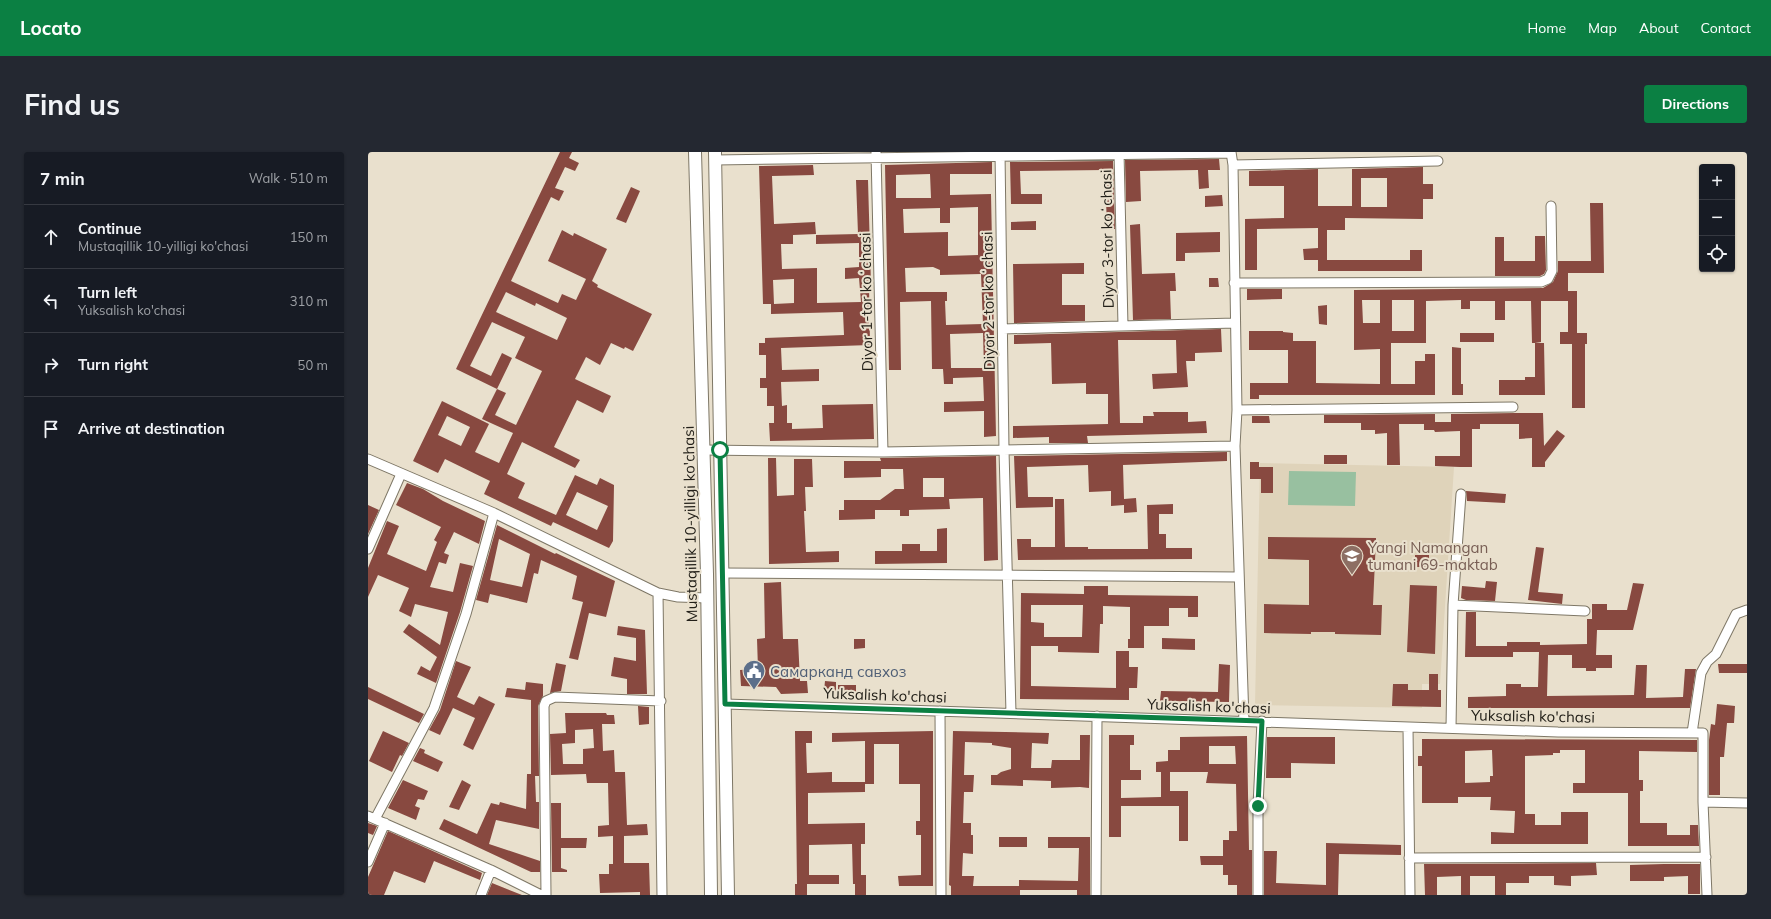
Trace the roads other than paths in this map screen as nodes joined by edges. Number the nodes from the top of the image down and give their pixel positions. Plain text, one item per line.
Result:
1 (695, 152) edge
2 (1119, 153) edge
3 (1231, 153) edge
4 (1000, 154) edge
5 (876, 155) edge
6 (715, 156) edge
7 (1438, 161) dead end
8 (1233, 165) junction
9 (1551, 206) dead end
10 (1234, 283) junction
11 (1235, 323) junction
12 (1123, 326) junction
13 (1003, 329) junction
14 (1513, 407) dead end
15 (1237, 410) junction
16 (1235, 446) junction
17 (705, 450) junction
18 (720, 450) junction
19 (1004, 450) junction
20 (884, 452) junction
21 (368, 459) edge
22 (401, 474) junction
23 (1461, 494) dead end
24 (494, 513) junction
25 (368, 549) edge
26 (722, 573) junction
27 (1008, 576) junction
28 (1239, 578) junction
29 (658, 593) junction
30 (707, 598) junction
31 (1453, 605) junction
32 (1747, 610) edge
33 (1585, 611) dead end
34 (661, 701) junction
35 (725, 704) junction
36 (940, 711) junction
37 (1011, 713) junction
38 (1097, 716) junction
39 (1244, 721) junction
40 (1262, 721) junction
41 (1408, 727) junction
42 (1451, 728) junction
43 (1692, 733) junction
44 (1703, 802) junction
45 (1747, 803) edge
46 (371, 818) edge
47 (385, 823) junction
48 (1706, 857) junction
49 (1409, 858) junction
50 (368, 862) edge
51 (491, 870) junction
52 (481, 895) edge
53 (541, 895) edge
54 (546, 895) edge
55 (662, 895) edge
56 (711, 895) edge
57 (728, 895) edge
58 (941, 895) edge
59 (1096, 895) edge
60 (1258, 895) edge
61 (1410, 895) edge
62 (1707, 895) edge

1 - 17 main road, Mustaqillik 10-yilligi ko'chasi
2 - 3 street
2 - 4 street
2 - 12 street, Diyor 3-tor koʻchasi
3 - 8 street
4 - 5 street
4 - 13 street, Diyor 2-tor koʻchasi
5 - 6 street
5 - 20 street, Diyor 1-tor koʻchasi
6 - 18 main road
7 - 8 street
8 - 10 street
9 - 10 street
10 - 11 street
11 - 12 street
11 - 15 street
12 - 13 street
13 - 19 street, Diyor 2-tor koʻchasi
14 - 15 street
15 - 16 street
16 - 19 street
16 - 28 street
17 - 18 street
17 - 30 main road, Mustaqillik 10-yilligi ko'chasi
18 - 20 street
18 - 26 main road
19 - 20 street
19 - 27 street, Diyor 2-tor koʻchasi
21 - 22 street
22 - 24 street
22 - 25 street
23 - 31 street
24 - 29 street
24 - 46 street
26 - 27 street
26 - 35 main road
27 - 28 street
27 - 37 street, Diyor 2-tor koʻchasi
28 - 39 street
29 - 30 street
29 - 34 street
30 - 56 main road, Mustaqillik 10-yilligi ko'chasi
31 - 33 street
31 - 42 street
32 - 43 street
34 - 54 street
34 - 55 street
35 - 36 street, Yuksalish ko'chasi
35 - 57 main road
36 - 37 street, Yuksalish ko'chasi
36 - 58 street
37 - 38 street, Yuksalish ko'chasi
38 - 39 street, Yuksalish ko'chasi
38 - 59 street
39 - 40 street, Yuksalish ko'chasi
40 - 41 street, Yuksalish ko'chasi
40 - 60 street
41 - 42 street, Yuksalish ko'chasi
41 - 49 street
42 - 43 street, Yuksalish ko'chasi
43 - 44 street
44 - 45 street
44 - 48 street
46 - 47 street
47 - 50 street
47 - 51 street
48 - 49 street
48 - 62 street
49 - 61 street
51 - 52 street
51 - 53 street

